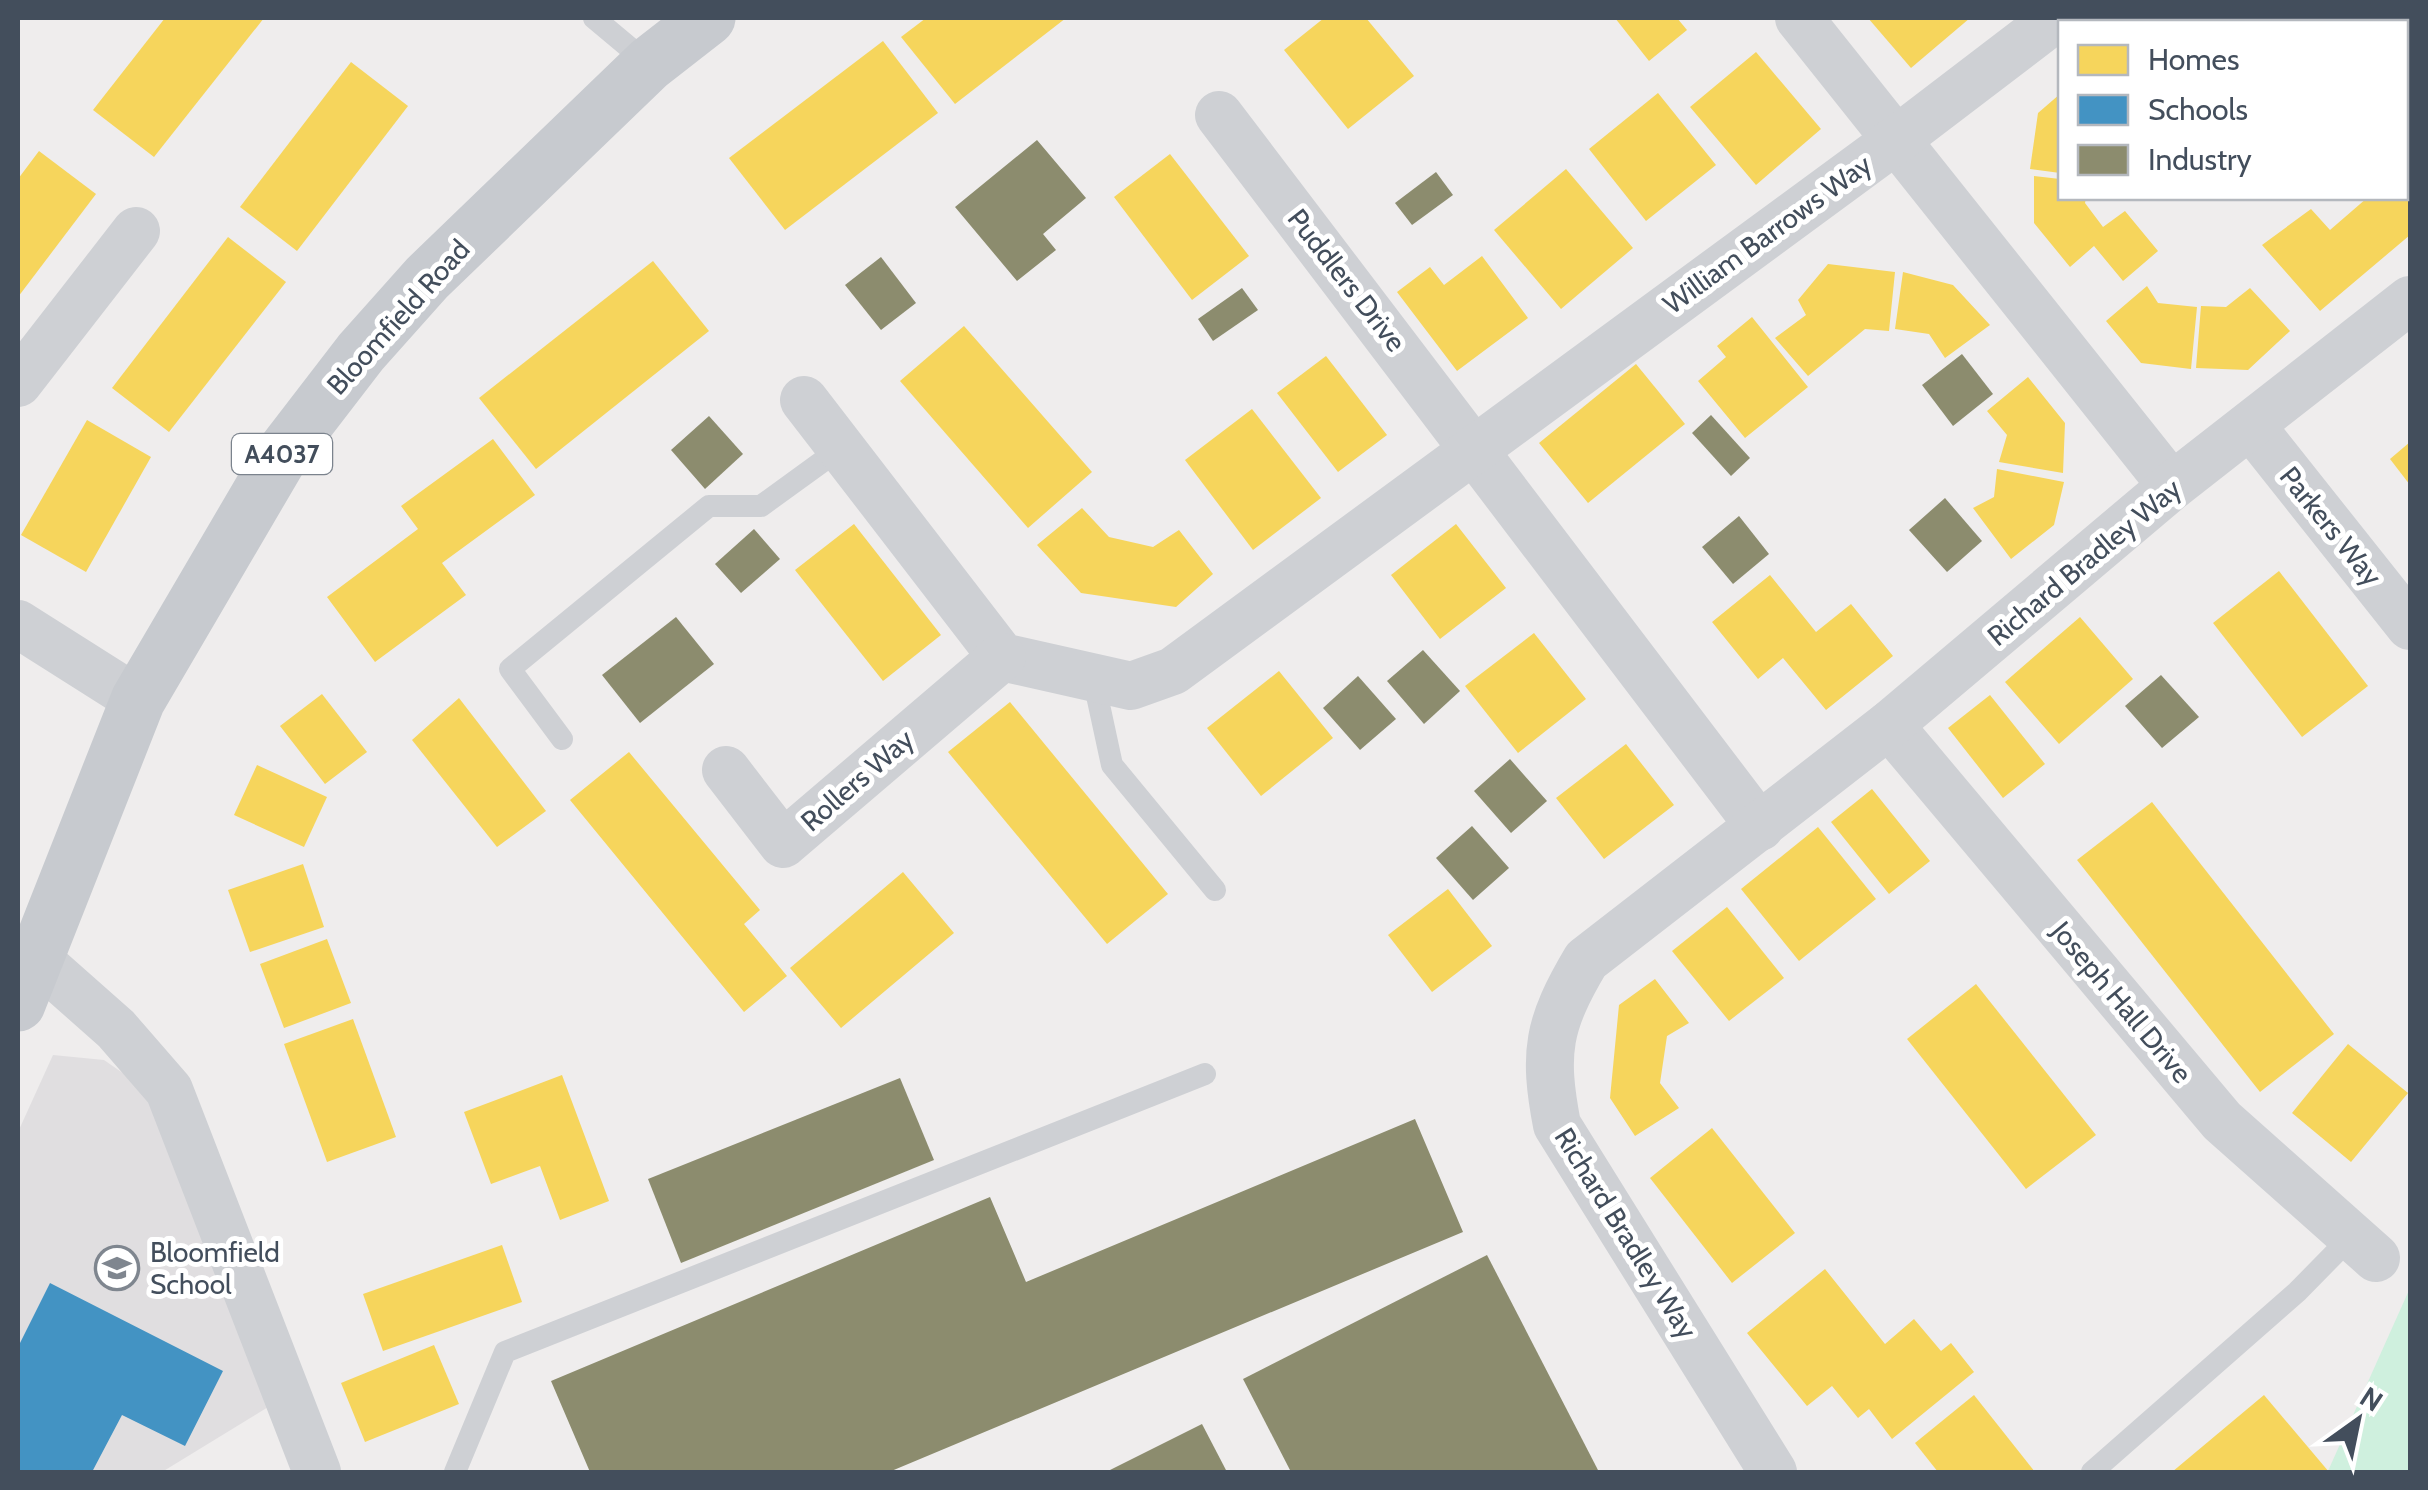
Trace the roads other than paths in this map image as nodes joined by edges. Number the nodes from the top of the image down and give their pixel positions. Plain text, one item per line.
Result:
1 (594, 18) edge
2 (708, 18) edge
3 (1800, 18) edge
4 (2056, 18) edge
5 (649, 64) junction
6 (1220, 114) dead end
7 (1896, 140) junction
8 (136, 231) dead end
9 (2410, 300) edge
10 (18, 383) edge
11 (804, 400) dead end
12 (2252, 427) junction
13 (1475, 446) junction
14 (841, 448) junction
15 (2172, 486) junction
16 (18, 624) edge
17 (2410, 626) edge
18 (1002, 657) junction
19 (1093, 677) junction
20 (138, 700) junction
21 (1890, 725) junction
22 (562, 739) dead end
23 (726, 770) dead end
24 (1760, 827) junction
25 (1214, 890) dead end
26 (28, 982) edge
27 (1206, 1074) dead end
28 (2364, 1247) joint
29 (317, 1472) edge
30 (455, 1472) edge
31 (1774, 1472) edge
32 (2092, 1472) edge

1 - 5 lane
2 - 5 main road, Bloomfield Road / A4037
3 - 7 street
4 - 7 street, William Barrows Way
5 - 20 main road, Bloomfield Road / A4037
6 - 13 street, Puddlers Drive
7 - 13 street, William Barrows Way
7 - 15 street
8 - 10 street
9 - 12 street, Richard Bradley Way
11 - 14 street
12 - 15 street, Richard Bradley Way
12 - 17 street, Parkers Way
13 - 19 street, William Barrows Way
13 - 24 street
14 - 18 street
14 - 22 lane
15 - 21 street, Richard Bradley Way
16 - 20 street
18 - 19 street, William Barrows Way
18 - 23 street, Rollers Way
19 - 25 lane
20 - 26 main road, Bloomfield Road / A4037
21 - 24 street, Richard Bradley Way
21 - 28 street, Joseph Hall Drive
24 - 31 street, Richard Bradley Way
26 - 29 street
27 - 30 lane
28 - 32 lane

